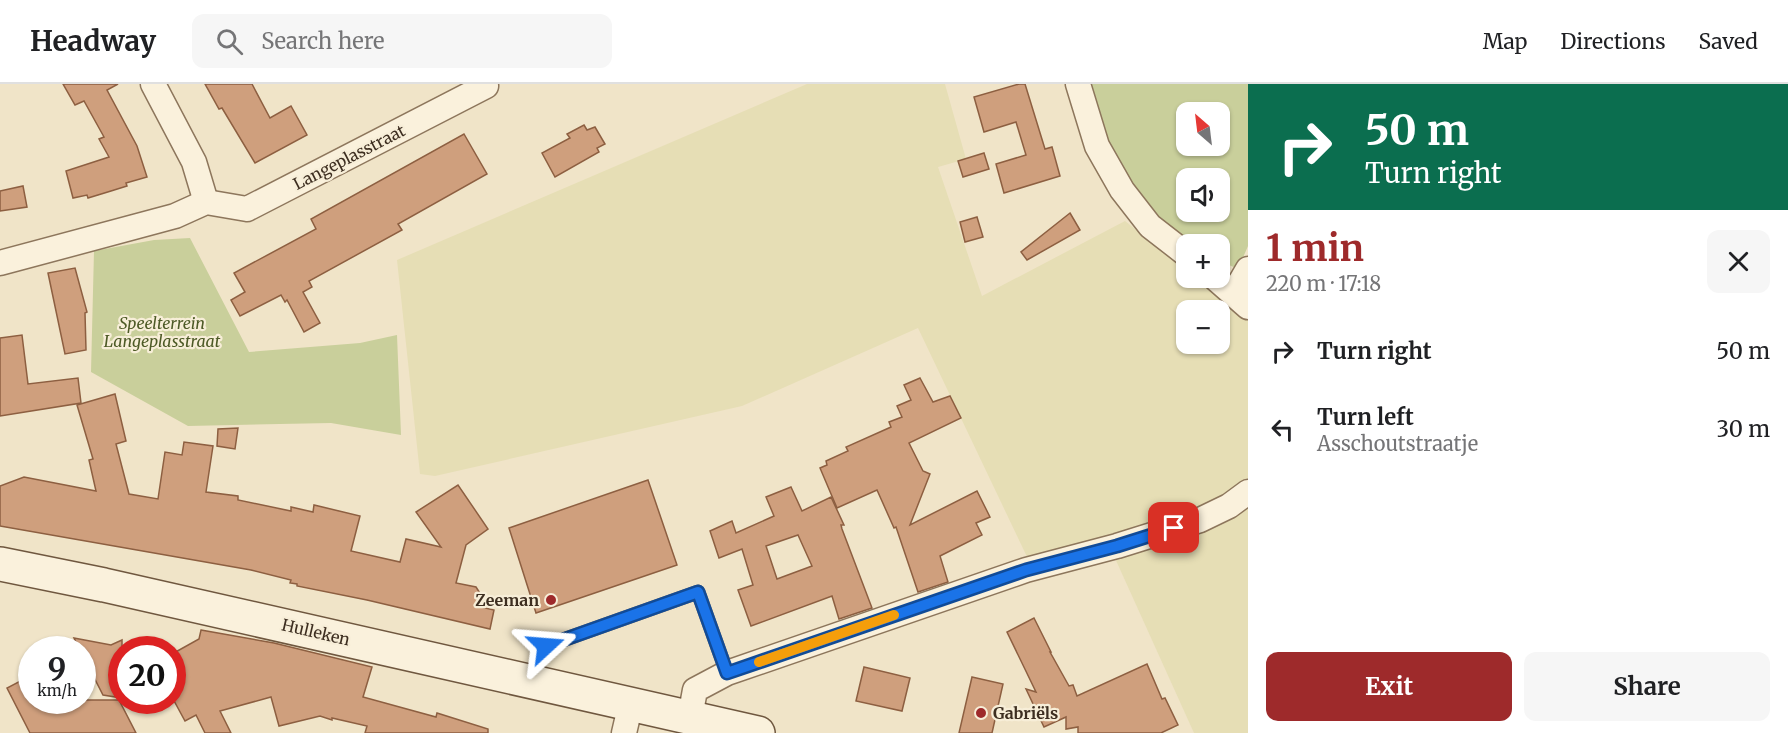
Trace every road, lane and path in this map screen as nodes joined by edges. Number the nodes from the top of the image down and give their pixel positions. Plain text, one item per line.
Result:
1 (153, 84) edge
2 (485, 84) edge
3 (1078, 84) edge
4 (206, 202) junction
5 (1176, 247) edge
6 (0, 263) edge
7 (1248, 269) edge
8 (1227, 288) edge
9 (1241, 300) edge
10 (1248, 492) edge
11 (0, 564) edge
12 (546, 646) dead end
13 (727, 673) junction
14 (690, 717) junction
15 (627, 718) edge
16 (758, 733) edge

1 - 4 street
2 - 4 street, Langeplasstraat
3 - 5 street
4 - 6 street
7 - 9 street
8 - 9 street
10 - 13 street
11 - 15 main road, Hulleken
12 - 13 lane
13 - 14 street
14 - 15 main road, Hulleken
14 - 16 main road, Hulleken

